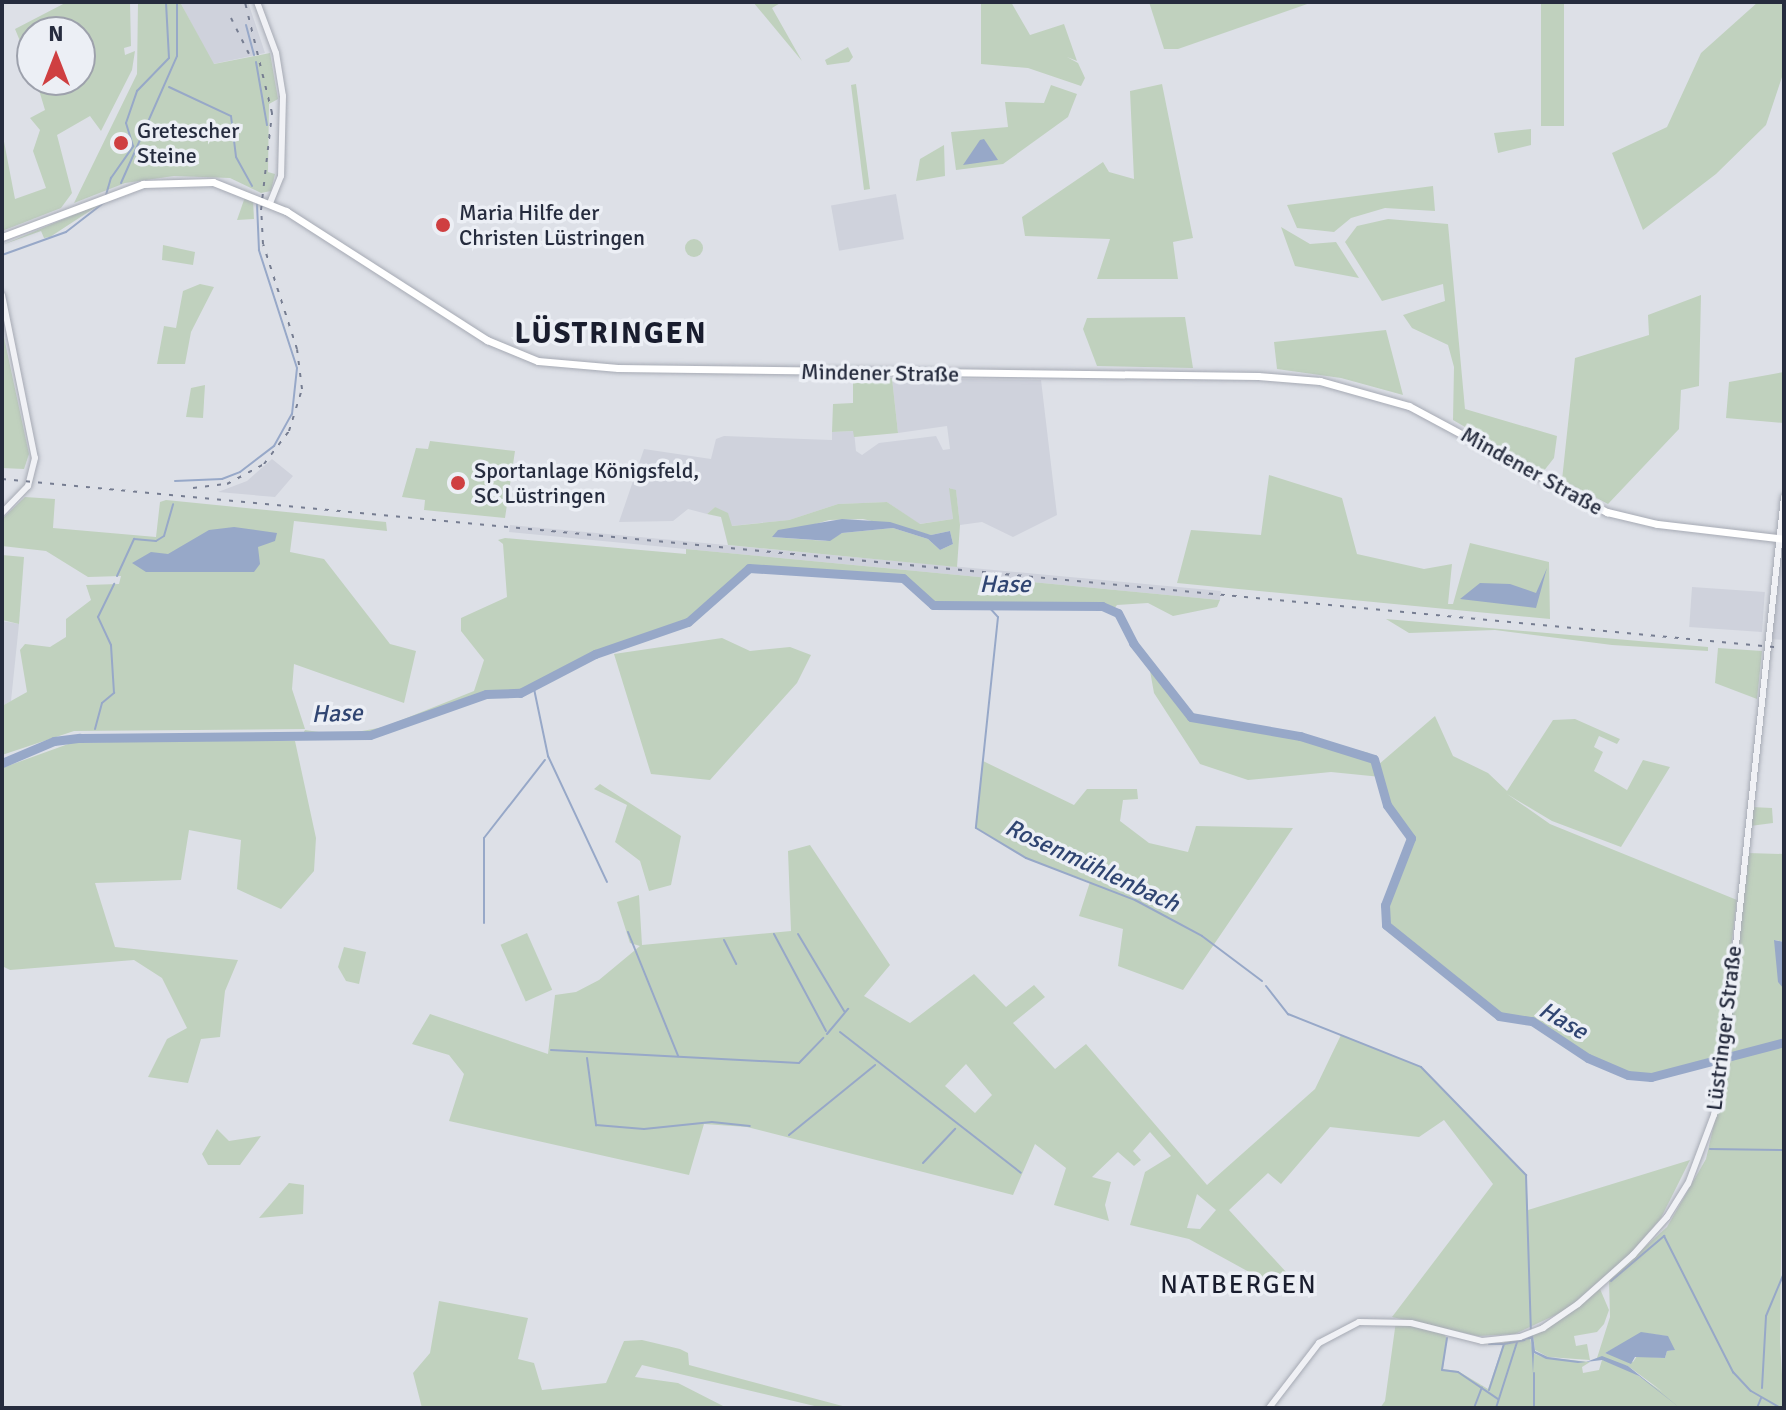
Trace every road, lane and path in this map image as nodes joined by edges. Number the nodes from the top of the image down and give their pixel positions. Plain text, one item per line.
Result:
1 (257, 2) edge
2 (270, 203) junction
3 (2, 237) edge
4 (2, 295) edge
5 (1784, 497) edge
6 (2, 513) edge
7 (1781, 538) edge
8 (1269, 1408) edge

1 - 2 street
2 - 3 main road, Mindener Straße
2 - 7 main road, Mindener Straße
4 - 6 street
5 - 7 street, Lüstringer Straße
7 - 8 street, Lüstringer Straße

